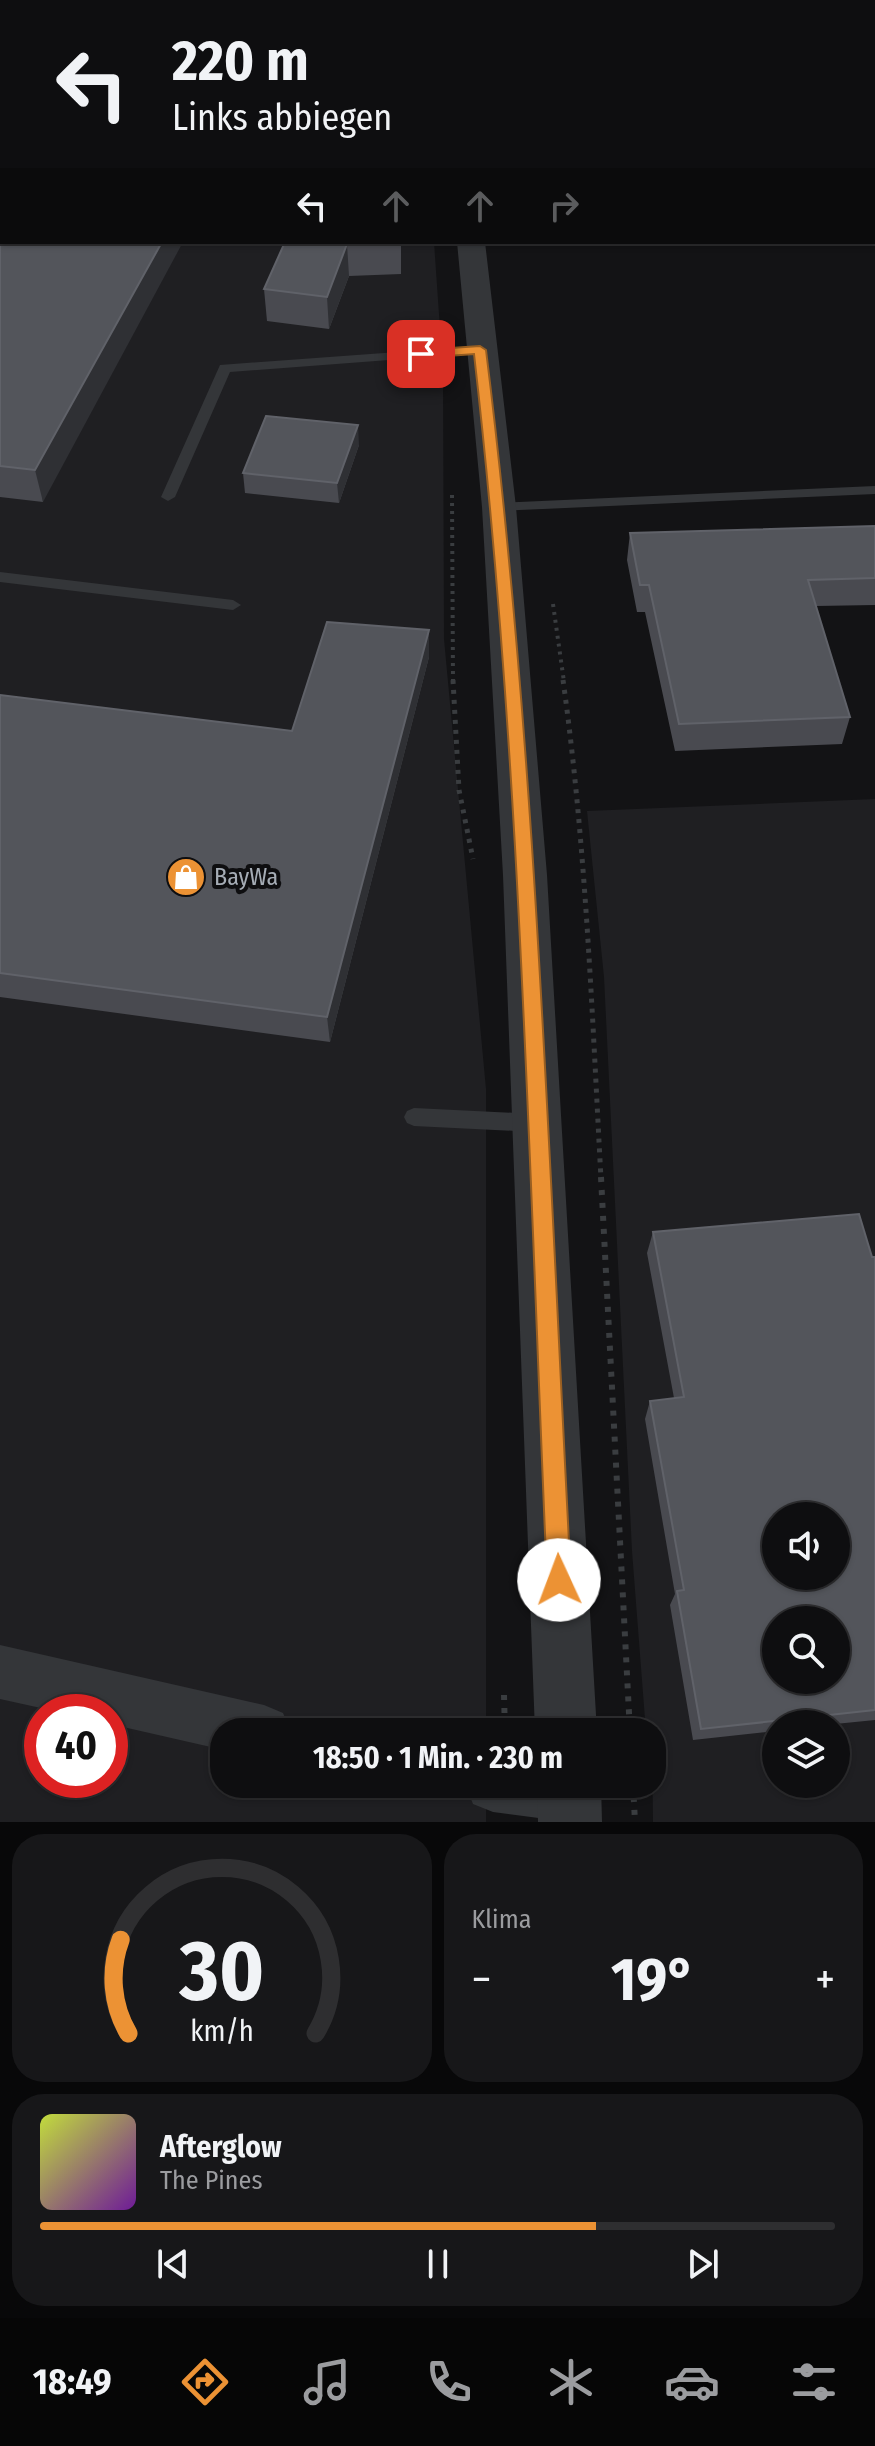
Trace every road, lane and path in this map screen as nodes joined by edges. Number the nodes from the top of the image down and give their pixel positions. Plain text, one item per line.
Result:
1 (471, 244) edge
2 (480, 350) junction
3 (395, 356) junction
4 (397, 378) dead end
5 (875, 490) edge
6 (168, 497) dead end
7 (499, 507) junction
8 (0, 577) edge
9 (233, 605) dead end
10 (414, 1117) dead end
11 (538, 1124) junction
12 (0, 1672) edge
13 (565, 1718) edge
14 (210, 1720) edge
15 (634, 1798) edge
16 (635, 1822) edge

1 - 2 street
2 - 3 lane
2 - 7 street
3 - 4 lane
3 - 6 lane
5 - 7 lane
7 - 11 street
8 - 9 lane
10 - 11 lane
11 - 13 street
12 - 14 street
15 - 16 path

